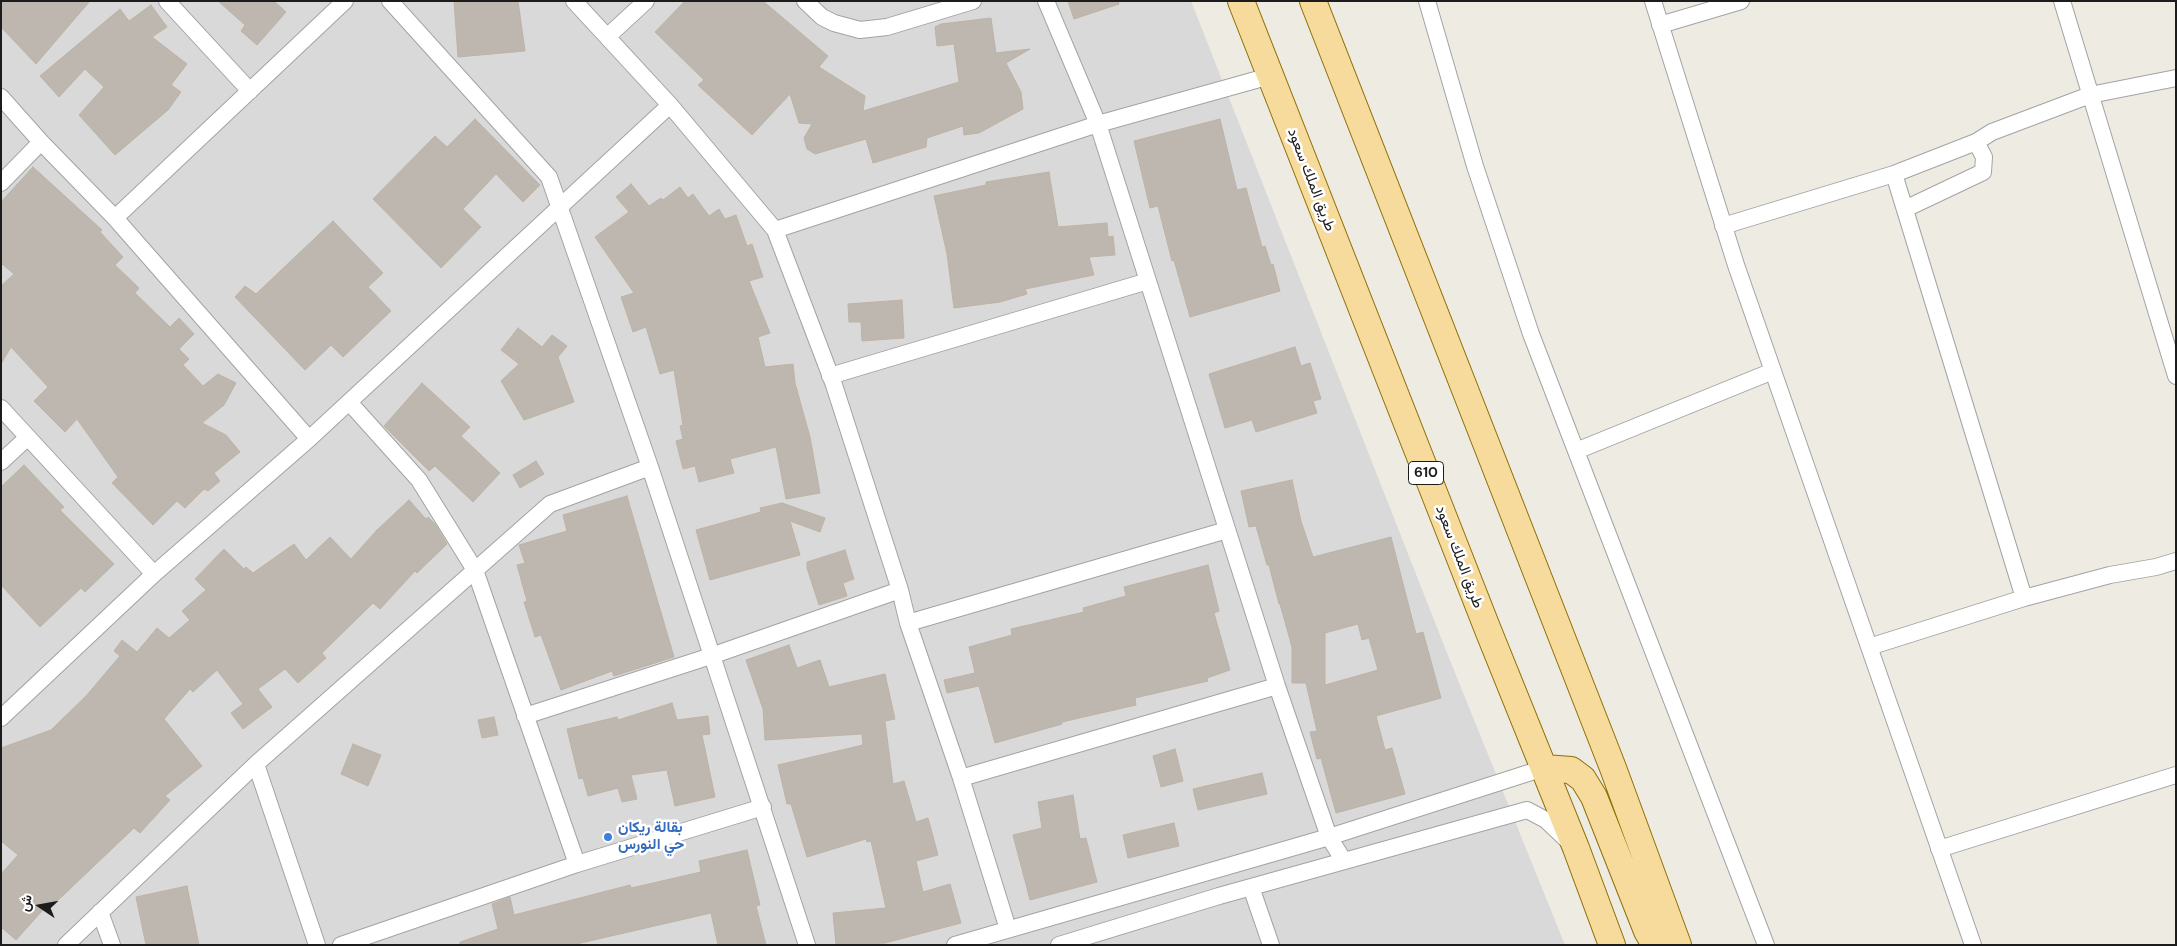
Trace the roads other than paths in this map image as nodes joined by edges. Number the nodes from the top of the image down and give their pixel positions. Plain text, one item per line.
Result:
1 (167, 1) edge
2 (345, 1) edge
3 (390, 1) edge
4 (574, 1) edge
5 (646, 1) edge
6 (805, 1) edge
7 (973, 1) edge
8 (1046, 1) edge
9 (1241, 1) edge
10 (1312, 1) edge
11 (1427, 1) edge
12 (1653, 1) edge
13 (1741, 1) edge
14 (2062, 1) edge
15 (1660, 25) junction
16 (607, 37) junction
17 (1270, 76) junction
18 (2176, 78) edge
19 (250, 91) junction
20 (2090, 95) junction
21 (1, 97) edge
22 (670, 105) junction
23 (1098, 124) junction
24 (41, 142) junction
25 (1976, 142) junction
26 (1894, 174) junction
27 (1, 183) edge
28 (560, 206) junction
29 (1905, 209) junction
30 (115, 218) junction
31 (1723, 226) junction
32 (775, 230) junction
33 (1148, 281) junction
34 (1773, 371) junction
35 (830, 376) junction
36 (2176, 376) edge
37 (349, 402) junction
38 (1, 408) edge
39 (28, 437) junction
40 (309, 439) junction
41 (1576, 451) junction
42 (1, 462) edge
43 (650, 468) junction
44 (1227, 530) junction
45 (2176, 561) edge
46 (475, 570) junction
47 (154, 574) junction
48 (900, 590) junction
49 (2024, 598) junction
50 (908, 623) junction
51 (1869, 647) junction
52 (711, 656) junction
53 (1276, 686) junction
54 (525, 716) junction
55 (1, 718) edge
56 (256, 764) junction
57 (1544, 768) junction
58 (2176, 775) edge
59 (961, 778) junction
60 (763, 807) junction
61 (1329, 837) junction
62 (1576, 848) junction
63 (1939, 849) junction
64 (1344, 861) junction
65 (577, 864) junction
66 (1252, 887) junction
67 (100, 912) junction
68 (1008, 929) junction
69 (66, 945) edge
70 (112, 945) edge
71 (317, 945) edge
72 (341, 945) edge
73 (807, 945) edge
74 (955, 945) edge
75 (1059, 945) edge
76 (1271, 945) edge
77 (1612, 945) edge
78 (1655, 945) edge
79 (1678, 945) edge
80 (1766, 945) edge
81 (1973, 945) edge

1 - 19 street
2 - 19 street
3 - 28 street
4 - 16 street
5 - 16 street
6 - 7 street
8 - 23 street
9 - 17 main road, طريق الملك سعود / 610
10 - 79 main road
11 - 41 street
12 - 15 street
13 - 15 street
14 - 20 street
15 - 31 street
16 - 22 street
17 - 23 street
17 - 57 main road, طريق الملك سعود / 610
18 - 20 street
19 - 30 street
20 - 25 street
20 - 36 street
21 - 24 street
22 - 28 street
22 - 32 street
23 - 32 street
23 - 33 street
24 - 27 street
24 - 30 street
25 - 26 street
25 - 29 street
26 - 29 street
26 - 31 street
28 - 37 street
28 - 43 street
29 - 49 street
30 - 40 street
31 - 34 street
32 - 35 street
33 - 35 street
33 - 44 street
34 - 41 street
34 - 51 street
35 - 48 street
37 - 40 street
37 - 46 street
38 - 39 street
39 - 42 street
39 - 47 street
40 - 47 street
41 - 80 street
43 - 46 street
43 - 52 street
44 - 50 street
44 - 53 street
45 - 49 street
46 - 54 street
46 - 56 street
47 - 55 street
48 - 50 street
48 - 52 street
49 - 51 street
50 - 59 street
51 - 63 street
52 - 54 street
52 - 60 street
53 - 59 street
53 - 61 street
54 - 65 street
56 - 67 street
56 - 71 street
57 - 61 street
57 - 62 main road, طريق الملك سعود / 610
57 - 78 main road
58 - 63 street
59 - 68 street
60 - 65 street
60 - 73 street
61 - 64 street
61 - 68 street
62 - 64 street
62 - 77 main road, طريق الملك سعود / 610
63 - 81 street
64 - 66 street
65 - 72 street
66 - 75 street
66 - 76 street
67 - 69 street
67 - 70 street
68 - 74 street

